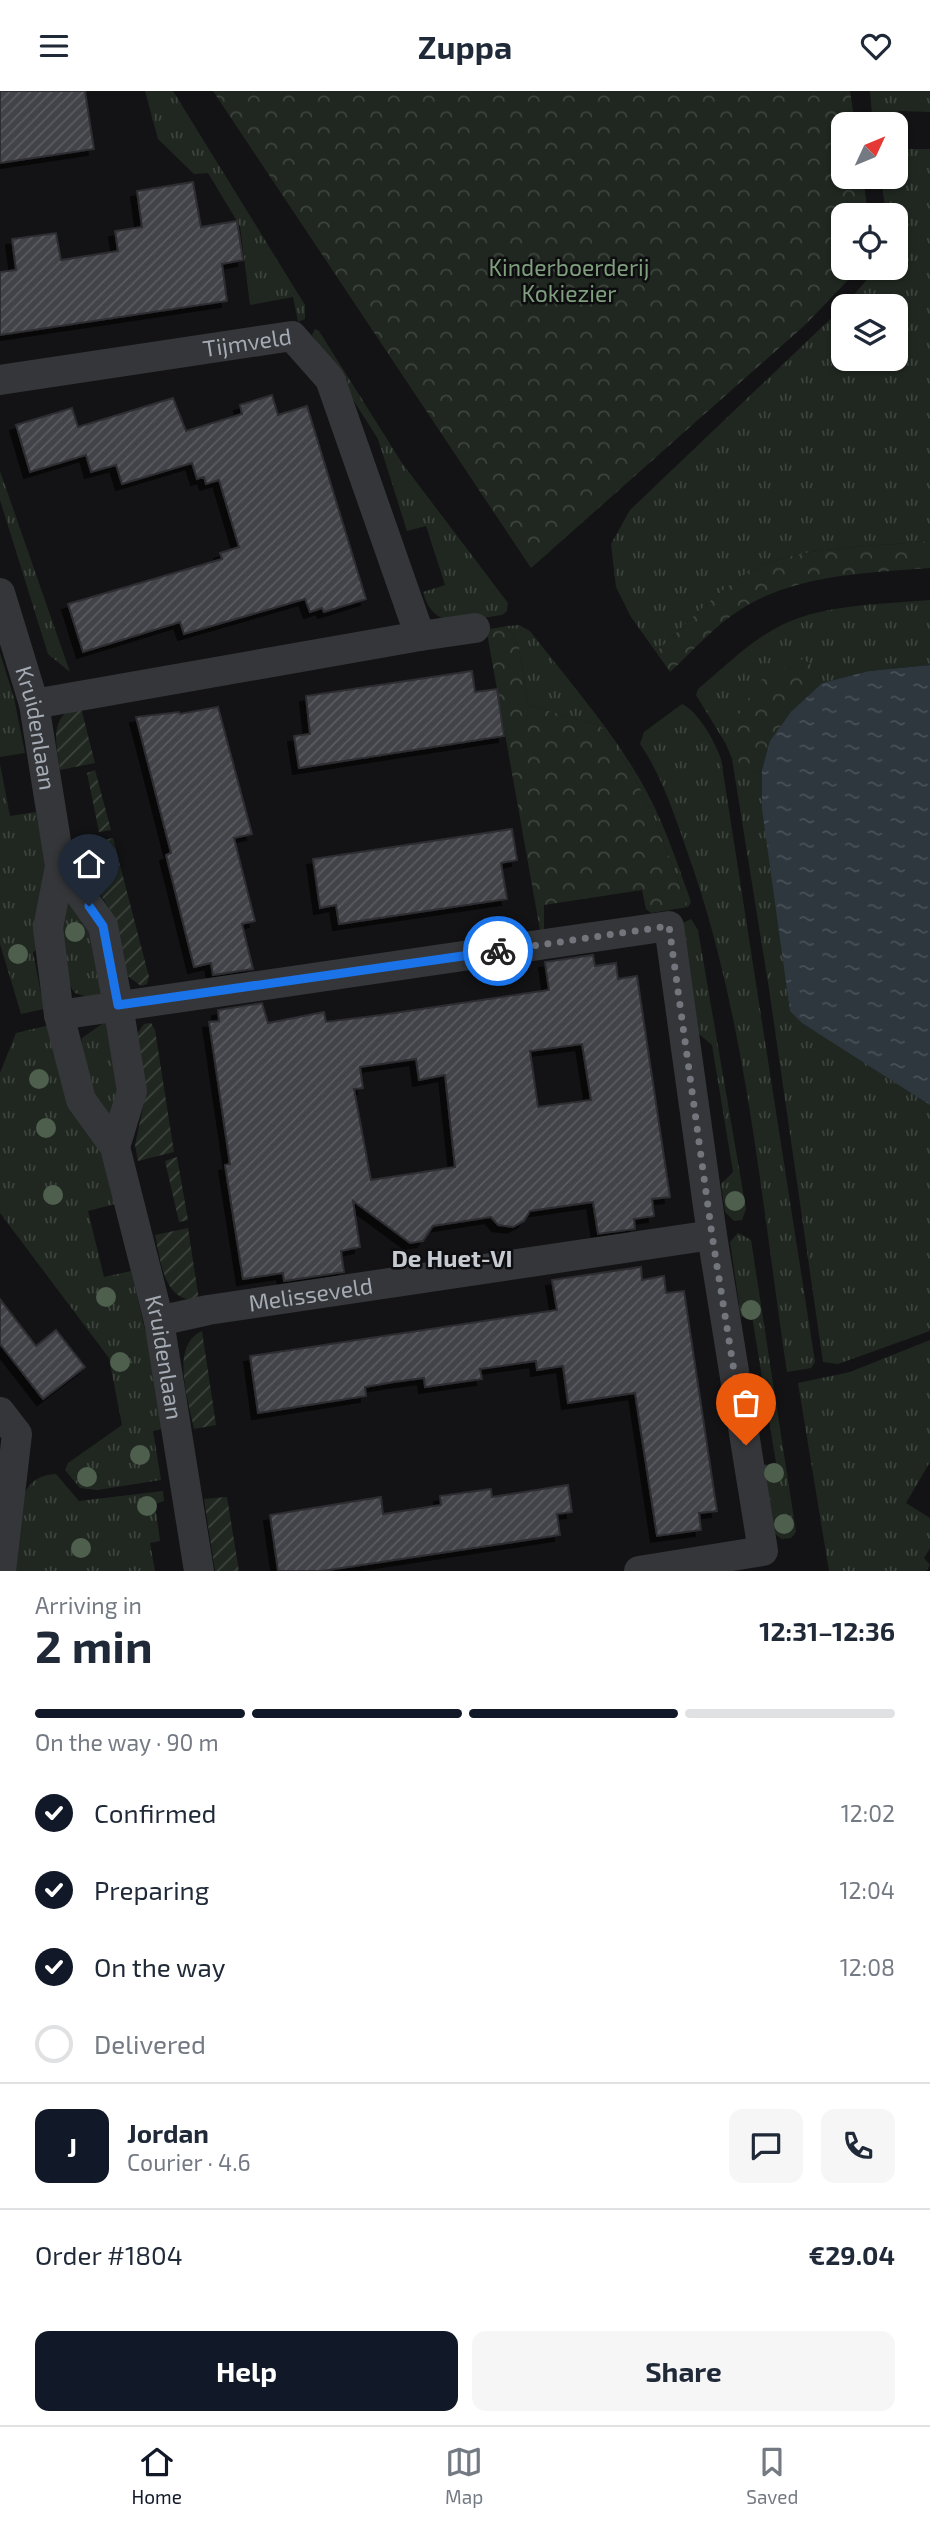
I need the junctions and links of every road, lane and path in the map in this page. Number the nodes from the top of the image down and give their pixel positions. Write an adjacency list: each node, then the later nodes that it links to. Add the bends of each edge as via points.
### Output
1 (0, 380): 4 (street, Tijmveld, via 292,336 330,379)
2 (0, 593): 5 (street, Kruidenlaan)
3 (475, 628): 4 (street)
4 (420, 636): 5 (street)
5 (34, 704): 6 (street, Kruidenlaan)
6 (60, 866): 7 (street, Kruidenlaan, via 103,926); 8 (street, Kruidenlaan, via 48,928)
7 (118, 1005): 8 (street); 9 (street, Kruidenlaan, via 132,1091); 10 (street, via 669,926)
8 (59, 1015): 9 (street, Kruidenlaan, via 81,1100)
9 (115, 1147): 11 (street, Kruidenlaan)
10 (712, 1235): 11 (street, Melisseveld); 15 (street, via 763,1551)
11 (159, 1321): 14 (street, Kruidenlaan)
12 (0, 1412): 13 (street, via 17,1434)
13 (1, 1571)
14 (199, 1571)
15 (639, 1571)

